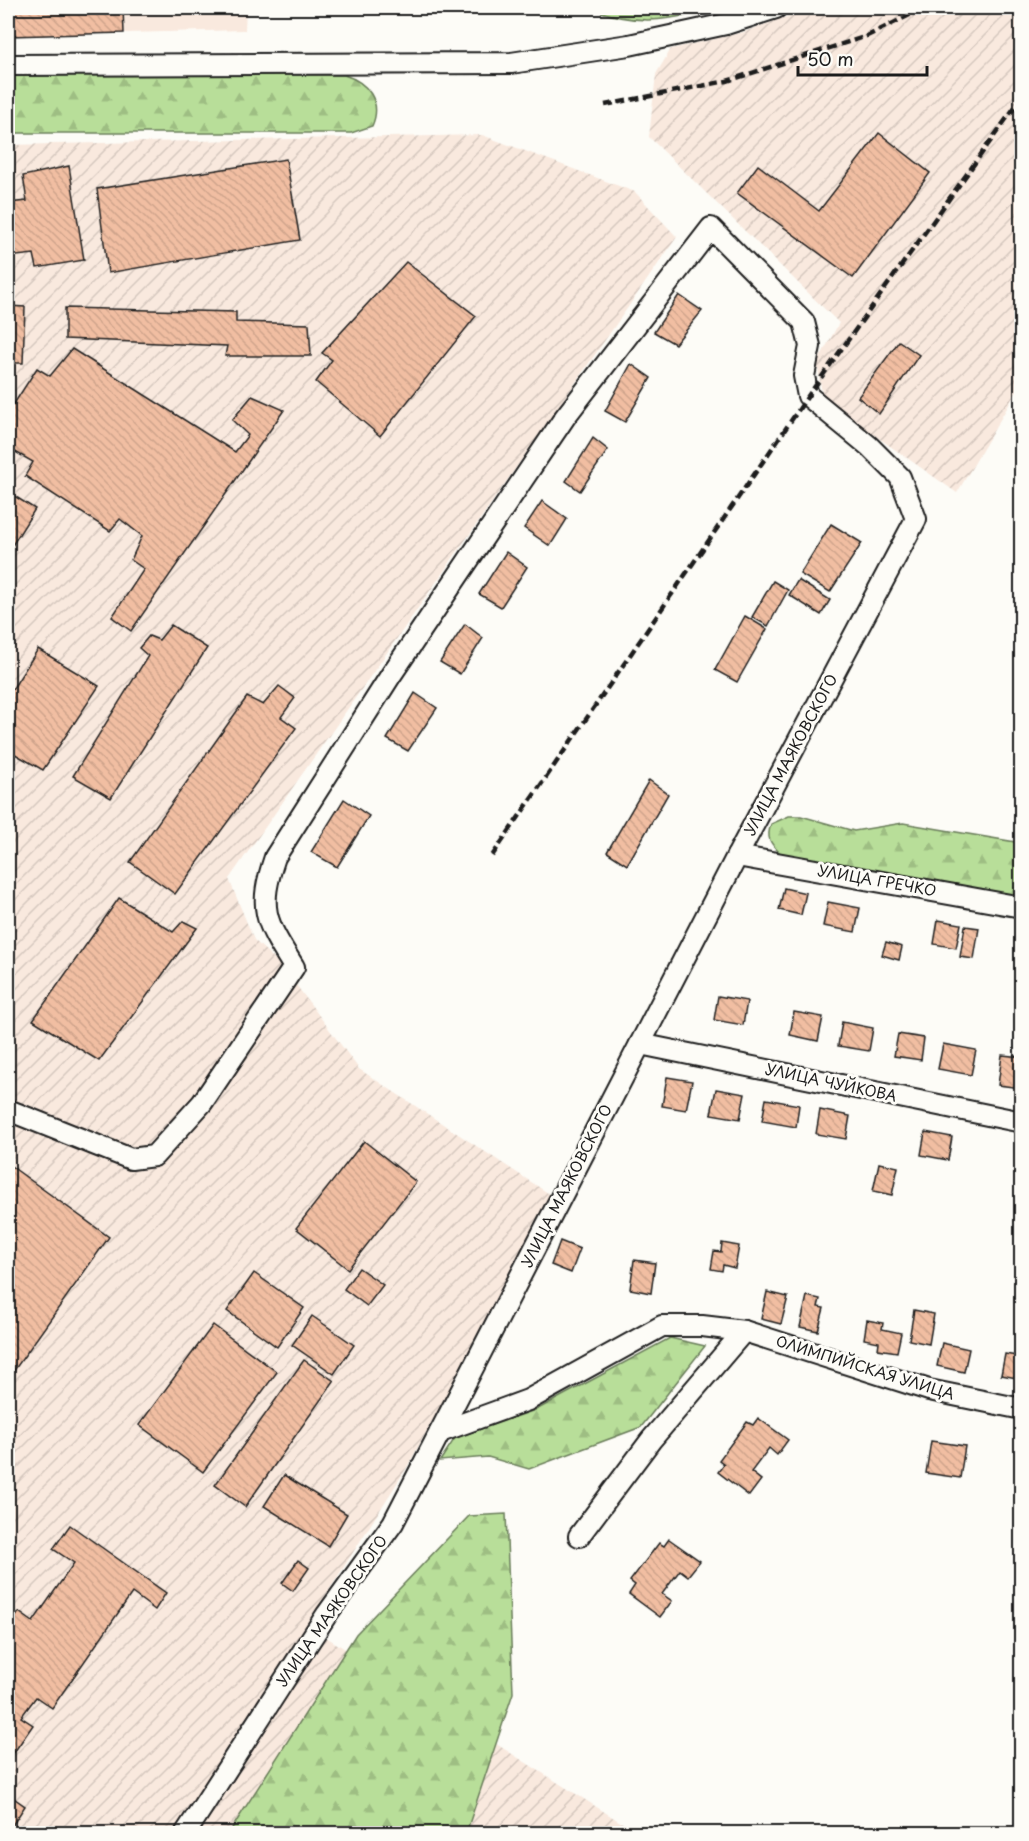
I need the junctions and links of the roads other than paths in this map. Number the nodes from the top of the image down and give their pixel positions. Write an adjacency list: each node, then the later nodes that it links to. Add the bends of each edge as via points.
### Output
1 (776, 8): 2 (street, via 726,24 629,45 511,63)
2 (8, 65)
3 (737, 856): 4 (street, УЛИЦА ГРЕЧКО); 5 (street, УЛИЦА МАЯКОВСКОГО); 6 (street, УЛИЦА МАЯКОВСКОГО, via 916,519 900,477 808,396 804,376 810,346 804,322 711,228 565,417 391,675 275,857 265,887 269,927 294,967 202,1103 154,1156 131,1159)
4 (1016, 906)
5 (640, 1044): 7 (street, УЛИЦА ЧУЙКОВА); 10 (street, УЛИЦА МАЯКОВСКОГО)
6 (8, 1110)
7 (1022, 1122)
8 (744, 1331): 9 (street, ОЛИМПИЙСКАЯ УЛИЦА, via 930,1390); 10 (street, ОЛИМПИЙСКАЯ УЛИЦА, via 662,1326 528,1400); 11 (street, via 651,1440)
9 (1022, 1409)
10 (440, 1432): 12 (street, УЛИЦА МАЯКОВСКОГО, via 393,1523 327,1614)
11 (579, 1536)
12 (185, 1833)

